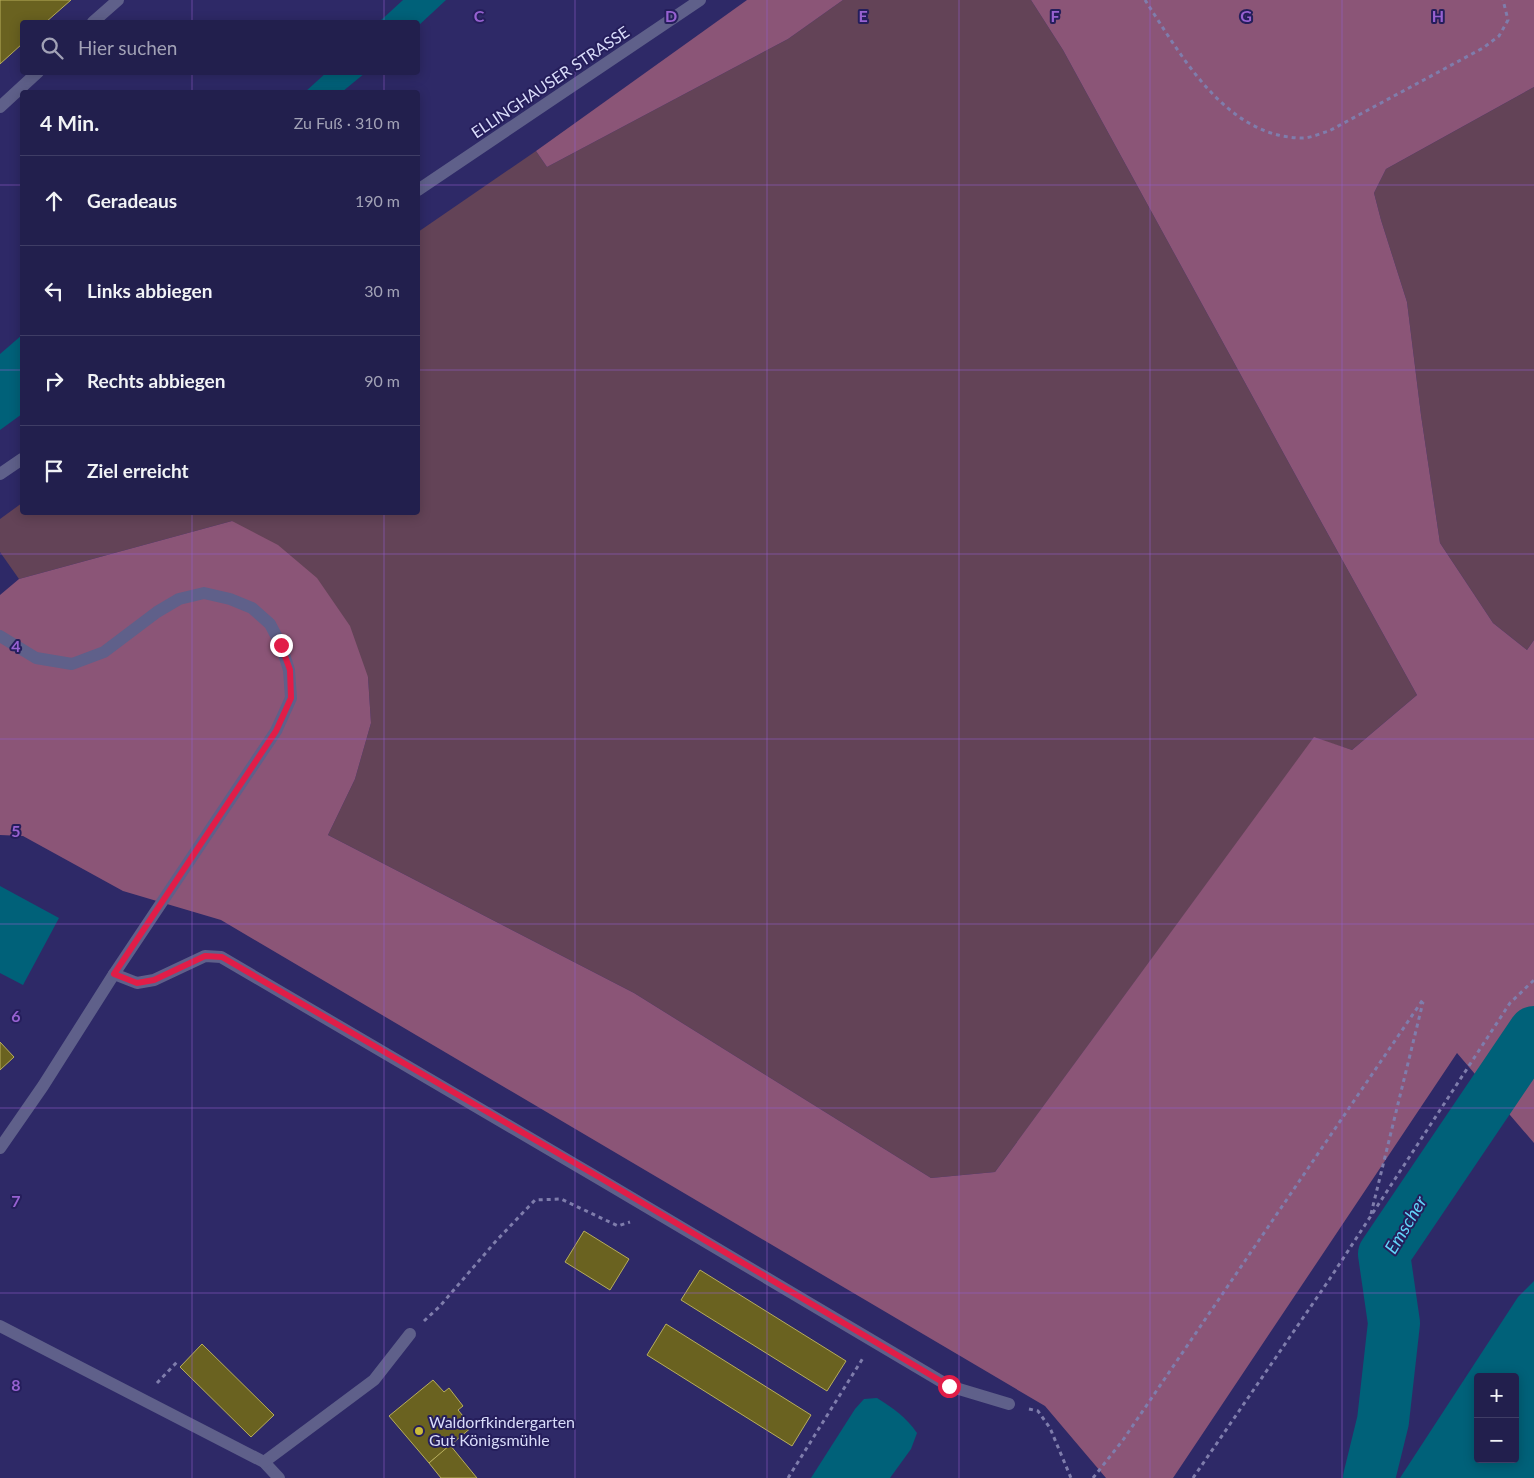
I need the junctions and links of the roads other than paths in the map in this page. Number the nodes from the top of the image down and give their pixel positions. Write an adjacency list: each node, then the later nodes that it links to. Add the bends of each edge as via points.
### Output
1 (118, 0): 3 (street)
2 (700, 0): 6 (street, ELLINGHAUSER STRASSE)
3 (95, 20)
4 (35, 75): 5 (street)
5 (0, 107)
6 (420, 189)
7 (20, 459): 8 (street)
8 (0, 474)
9 (0, 636): 10 (street, via 36,658 72,664 104,652 178,599 204,593 252,608 270,624 290,670 291,698 276,731)
10 (114, 974): 11 (street); 14 (street, via 137,983 154,980 205,956 222,957 949,1386)
11 (0, 1148)
12 (0, 1326): 15 (street)
13 (410, 1334): 15 (street, via 374,1380)
14 (1009, 1404)
15 (264, 1462): 16 (street)
16 (279, 1478)

